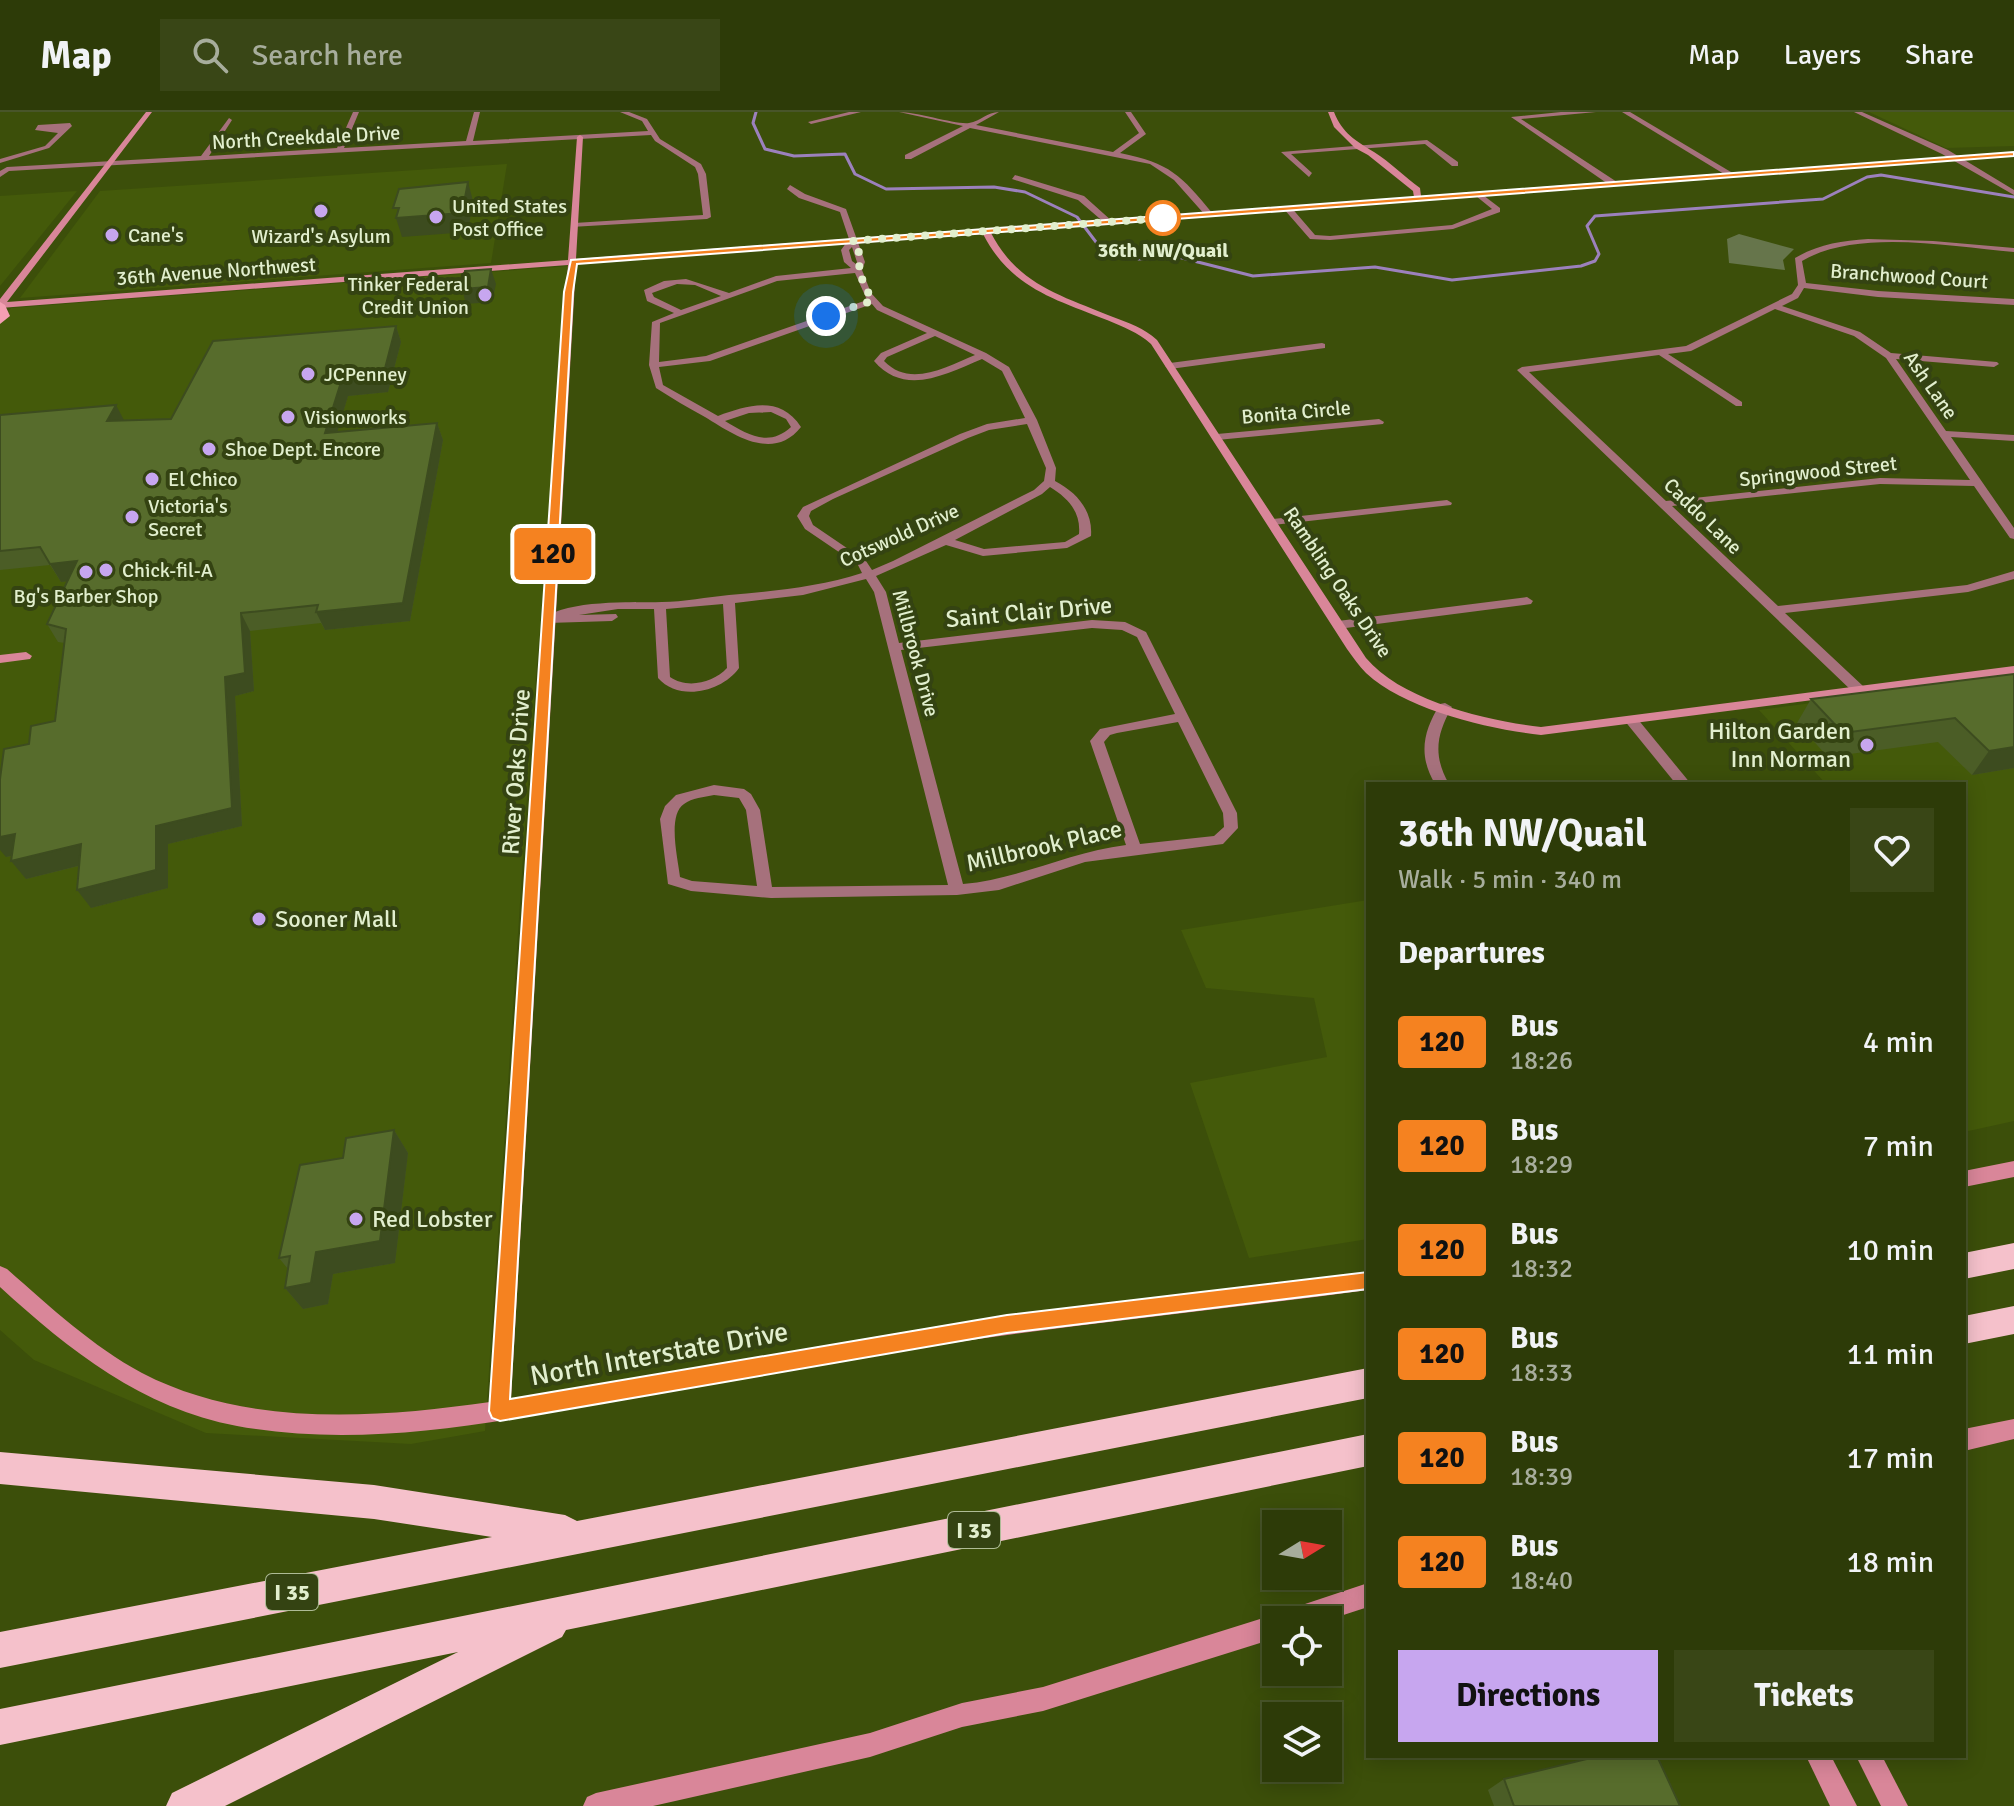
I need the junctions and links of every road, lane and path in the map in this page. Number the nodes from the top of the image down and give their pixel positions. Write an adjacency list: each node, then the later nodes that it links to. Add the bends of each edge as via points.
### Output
1 (149, 112): 31 (main road)
2 (356, 112): 23 (street)
3 (477, 112): 21 (street)
4 (623, 112): 19 (street, via 645,120)
5 (858, 112): 16 (street)
6 (902, 112): 17 (street)
7 (996, 112): 17 (street)
8 (1128, 112): 24 (street, via 1143,134)
9 (1244, 112): 10 (street)
10 (1255, 112)
11 (1331, 112): 22 (main road, via 1336,126)
12 (1593, 112): 37 (street, via 1514,117)
13 (1625, 112): 34 (street)
14 (1857, 112): 28 (street)
15 (229, 120): 27 (street)
16 (811, 122)
17 (970, 125): 24 (street); 26 (street)
18 (63, 131): 29 (street, via 47,147)
19 (652, 133): 20 (street, North Creekdale Drive); 46 (street, via 700,169 707,217)
20 (580, 137): 21 (street, North Creekdale Drive); 46 (main road, River Oaks Drive)
21 (469, 143): 23 (street, North Creekdale Drive)
22 (1357, 147): 30 (street, via 1427,142); 33 (street, via 1285,152); 36 (main road); 42 (main road, via 1417,190)
23 (339, 151): 27 (street, North Creekdale Drive)
24 (1116, 153): 44 (street, via 1165,168)
25 (2014, 154): 28 (main road, 36th Avenue Northwest)
26 (908, 157)
27 (203, 159): 31 (street, North Creekdale Drive)
28 (1955, 159): 34 (main road, 36th Avenue Northwest); 40 (street)
29 (0, 161)
30 (1455, 164)
31 (107, 165): 32 (street); 32 (street, via 33,171 18,178); 56 (main road)
32 (2, 173)
33 (1309, 175)
34 (1732, 175): 37 (main road, 36th Avenue Northwest)
35 (1015, 177): 45 (street, via 1081,198)
36 (1388, 181)
37 (1614, 184): 41 (main road, 36th Avenue Northwest)
38 (790, 187): 48 (street, via 843,211)
39 (1398, 191): 42 (main road)
40 (2014, 193)
41 (1479, 194): 42 (main road, 36th Avenue Northwest); 43 (street, via 1497,210 1468,223 1330,238 1313,237)
42 (1418, 199): 43 (main road, 36th Avenue Northwest)
43 (1287, 208): 44 (main road, 36th Avenue Northwest)
44 (1209, 214): 45 (main road, 36th Avenue Northwest)
45 (1109, 222): 47 (main road, 36th Avenue Northwest)
46 (574, 225): 50 (main road, River Oaks Drive)
47 (986, 231): 48 (main road, 36th Avenue Northwest); 67 (main road, Rambling Oaks Drive, via 993,249 1021,280 1144,333)
48 (852, 241): 50 (main road, 36th Avenue Northwest); 51 (street, via 845,250 848,262)
49 (2014, 250): 52 (street, via 1834,244 1798,260)
50 (574, 262): 56 (main road, 36th Avenue Northwest); 89 (main road, River Oaks Drive)
51 (858, 270): 53 (street, via 786,276); 54 (street)
52 (1802, 285): 55 (street, Branchwood Court); 57 (street)
53 (726, 295): 58 (street); 58 (street, via 688,280 646,294)
54 (872, 301): 60 (street); 66 (street, via 707,359)
55 (2014, 302)
56 (0, 305): 59 (main road)
57 (1778, 307): 63 (street, via 1697,346); 64 (street, Ash Lane, via 1857,334)
58 (677, 311): 66 (street, via 654,325)
59 (0, 321)
60 (935, 333): 62 (street); 62 (street, via 879,361 906,377 920,378)
61 (1322, 346): 67 (street)
62 (983, 355): 70 (street, via 1012,376)
63 (1663, 355): 68 (street); 78 (street, Caddo Lane, via 1522,370)
64 (1889, 356): 65 (street); 72 (street, Ash Lane)
65 (1994, 364)
66 (654, 365): 69 (street, via 659,386)
67 (1170, 366): 73 (main road, Rambling Oaks Drive)
68 (1739, 404)
69 (717, 420): 69 (street, via 755,441 778,439 796,427 769,408)
70 (1032, 420): 75 (street, via 1051,468); 83 (street, Millbrook Drive, via 977,431 807,509 805,523)
71 (1379, 422): 73 (street, Bonita Circle)
72 (1943, 434): 74 (street); 76 (street, Ash Lane)
73 (1217, 437): 79 (main road, Rambling Oaks Drive)
74 (2014, 438)
75 (1049, 482): 82 (street, Cotswold Drive); 82 (street, via 1075,501 1086,527 1079,540 983,553)
76 (1975, 483): 78 (street, Springwood Street, via 1880,481); 80 (street, Ash Lane)
77 (1447, 503): 79 (street)
78 (1664, 504): 88 (street, Caddo Lane)
79 (1273, 522): 90 (main road, Rambling Oaks Drive)
80 (2010, 525): 81 (street, Ash Lane)
81 (2014, 536)
82 (942, 540): 83 (street, Cotswold Drive)
83 (870, 573): 85 (street, Cotswold Drive, via 829,585); 91 (street, Millbrook Drive)
84 (2014, 575): 88 (street, via 1968,588)
85 (729, 599): 87 (street, Cotswold Drive); 87 (street, via 733,668 724,679 692,686 674,686 664,678)
86 (1527, 601): 90 (street)
87 (660, 606): 89 (street, Cotswold Drive, via 642,614 582,621)
88 (1775, 610): 95 (street, Caddo Lane)
89 (548, 619): 114 (main road, River Oaks Drive)
90 (1338, 625): 96 (main road, Rambling Oaks Drive, via 1381,678)
91 (896, 647): 97 (street, Saint Clair Drive, via 1092,624 1125,626 1147,643); 103 (street, Millbrook Drive)
92 (26, 656): 93 (main road)
93 (0, 659)
94 (2014, 670): 95 (main road, Rambling Oaks Drive)
95 (1858, 689): 98 (main road, Rambling Oaks Drive)
96 (1445, 707): 98 (main road, Rambling Oaks Drive, via 1530,730); 99 (street, via 1428,744 1430,764)
97 (1182, 717): 101 (street, Saint Clair Drive, via 1230,813); 102 (street, via 1105,732 1097,741)
98 (1631, 720): 100 (street)
99 (1441, 782)
100 (1682, 782)
101 (1231, 828): 102 (street, Millbrook Place, via 1218,840)
102 (1135, 850): 103 (street, Millbrook Place)
103 (957, 890): 104 (street, Millbrook Place)
104 (765, 891): 104 (street, via 753,810 744,794 694,793 672,806 667,819 670,870 677,884)
105 (2014, 1169): 106 (main road)
106 (1966, 1179)
107 (2014, 1256): 108 (highway)
108 (1966, 1266)
109 (0, 1275): 114 (main road, North Interstate Drive, via 92,1356 175,1398 233,1415 332,1425)
110 (1366, 1281): 114 (main road, North Interstate Drive, via 1007,1324)
111 (2014, 1320): 112 (highway)
112 (1966, 1330)
113 (1366, 1383): 119 (highway, I 35)
114 (500, 1411)
115 (2014, 1429): 116 (main road)
116 (1966, 1440)
117 (1366, 1450): 122 (highway, I 35)
118 (0, 1468): 119 (highway, via 374,1502)
119 (583, 1535): 124 (highway, I 35)
120 (1366, 1596): 121 (main road)
121 (1335, 1606)
122 (581, 1609): 125 (highway, I 35); 128 (highway)
123 (1262, 1630): 129 (main road, via 1043,1699 962,1715 870,1745)
124 (0, 1650)
125 (0, 1727)
126 (1819, 1758): 130 (main road)
127 (1869, 1758): 131 (main road)
128 (185, 1806)
129 (596, 1806)
130 (1844, 1806)
131 (1895, 1806)

